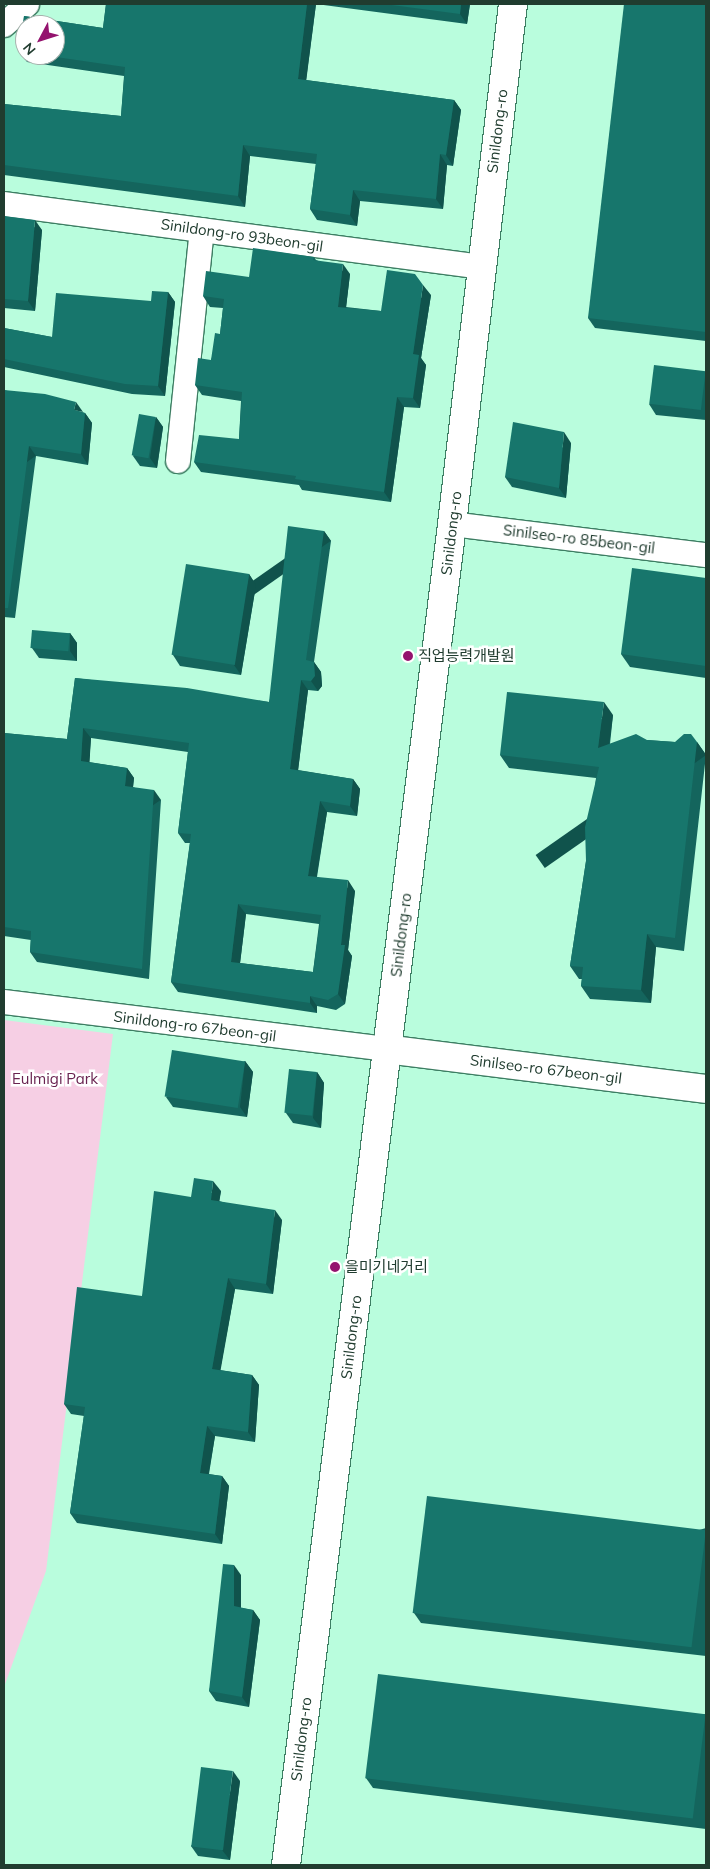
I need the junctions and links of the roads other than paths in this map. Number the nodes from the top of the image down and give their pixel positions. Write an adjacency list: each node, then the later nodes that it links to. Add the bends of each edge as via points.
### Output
1 (27, 4): 3 (street)
2 (513, 4): 6 (main road, Sinildong-ro)
3 (4, 25)
4 (4, 204): 5 (street, Sinildong-ro 93beon-gil)
5 (202, 230): 6 (street, Sinildong-ro 93beon-gil); 7 (street)
6 (481, 267): 8 (main road, Sinildong-ro)
7 (178, 460)
8 (452, 524): 9 (street, Sinilseo-ro 85beon-gil); 11 (main road, Sinildong-ro)
9 (706, 555)
10 (4, 1002): 11 (street, Sinildong-ro 67beon-gil)
11 (386, 1049): 12 (main road, Sinilseo-ro 67beon-gil); 13 (main road, Sinildong-ro)
12 (706, 1089)
13 (286, 1865)

